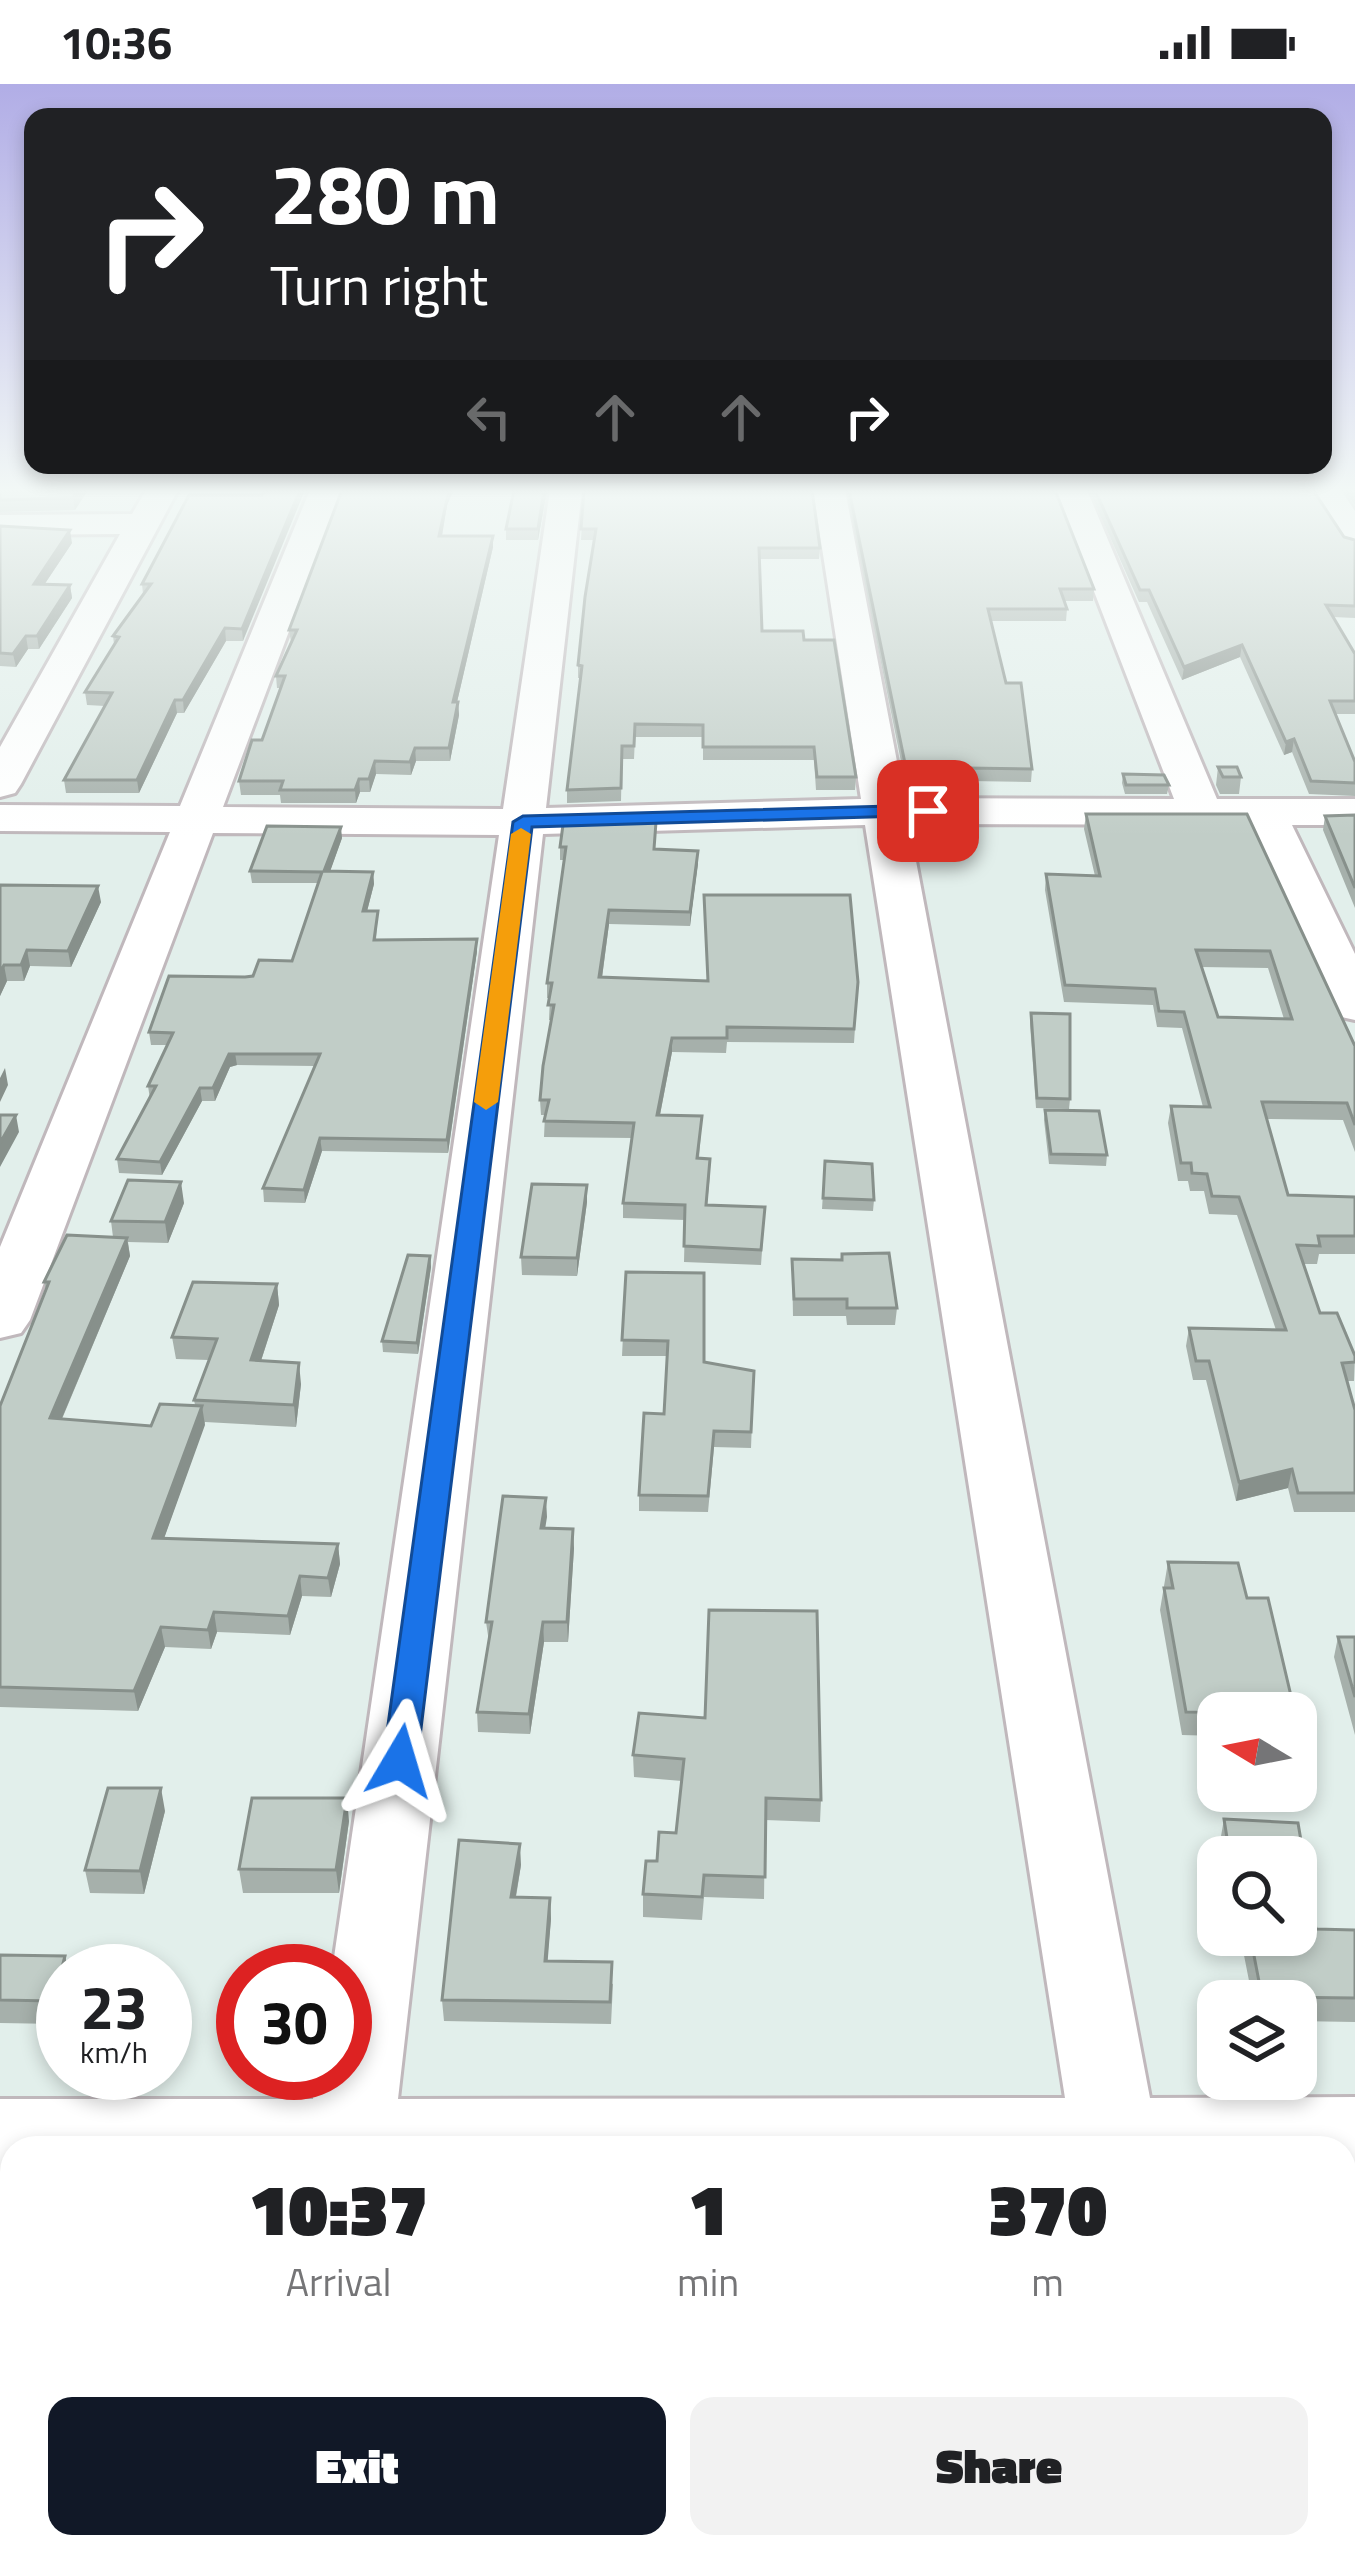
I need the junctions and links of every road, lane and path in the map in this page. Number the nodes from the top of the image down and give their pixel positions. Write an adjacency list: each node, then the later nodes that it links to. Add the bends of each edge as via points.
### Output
1 (95, 605): 6 (street)
2 (281, 605): 12 (street)
3 (551, 605): 13 (street)
4 (848, 605): 7 (street)
5 (1118, 605): 8 (street)
6 (0, 784)
7 (882, 811): 8 (street); 13 (street); 16 (street)
8 (1201, 812): 9 (street)
9 (1264, 812): 10 (street); 14 (street)
10 (1355, 812)
11 (0, 818): 12 (street)
12 (196, 820): 13 (street); 15 (street)
13 (523, 822): 17 (street)
14 (1355, 1006)
15 (0, 1320)
16 (1114, 2135): 18 (street); 19 (street)
17 (351, 2136)
18 (1091, 2136)
19 (1131, 2136)

